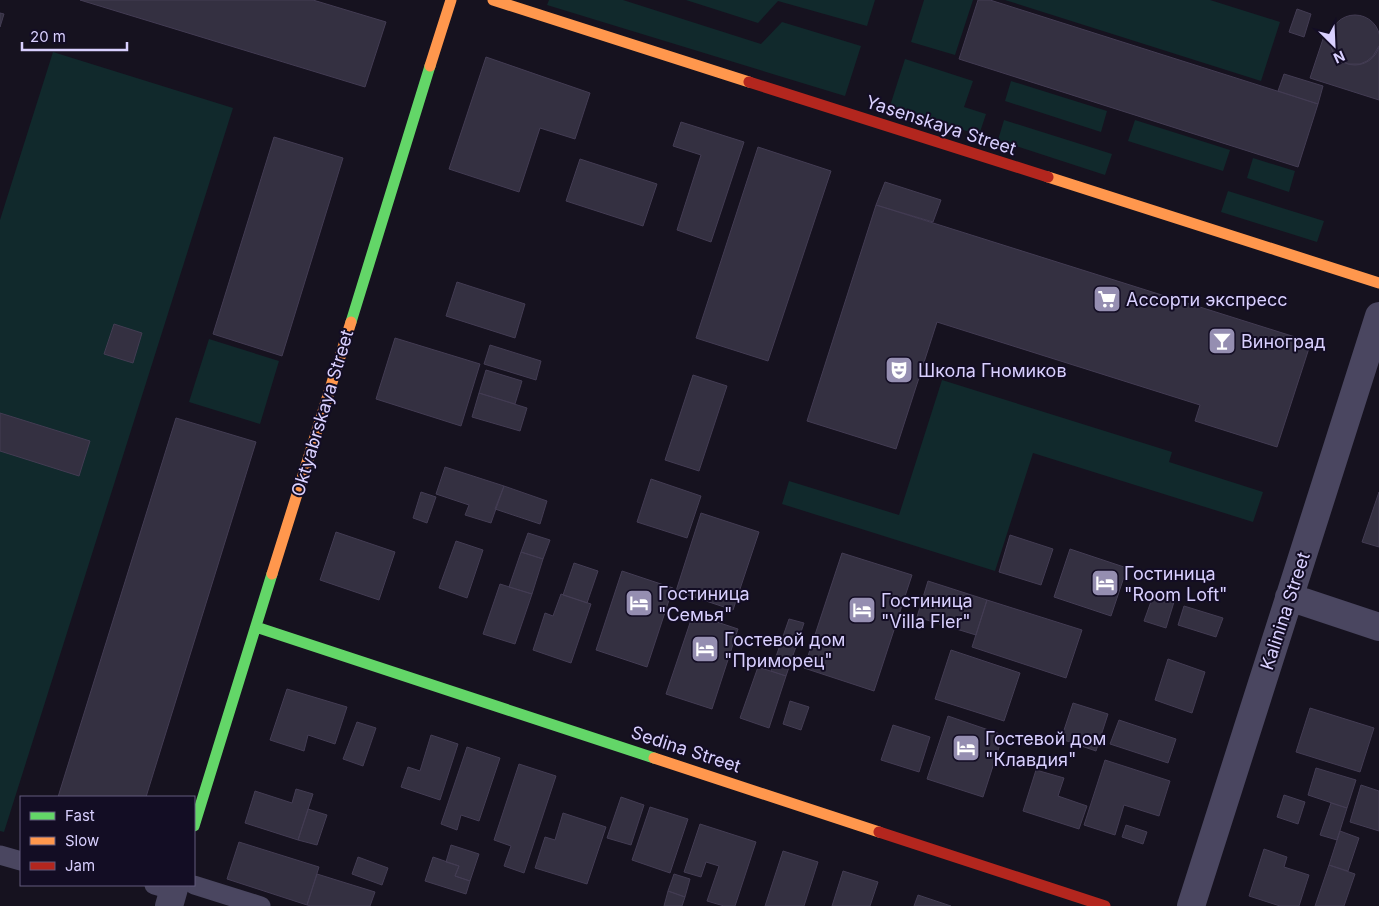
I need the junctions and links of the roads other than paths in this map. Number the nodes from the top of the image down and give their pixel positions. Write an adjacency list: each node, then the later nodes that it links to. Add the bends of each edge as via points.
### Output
1 (451, 0): 6 (street, Oktyabrskaya Street)
2 (493, 0): 3 (street, Yasenskaya Street)
3 (1379, 283)
4 (1379, 316): 5 (street, Kalinina Street)
5 (1290, 597): 7 (street); 14 (street, Kalinina Street)
6 (256, 627): 8 (street, Oktyabrskaya Street); 13 (street, Sedina Street)
7 (1379, 628)
8 (195, 823)
9 (0, 855): 10 (lane)
10 (20, 861)
11 (173, 890): 12 (lane)
12 (260, 906)
13 (1104, 906)
14 (1191, 906)

